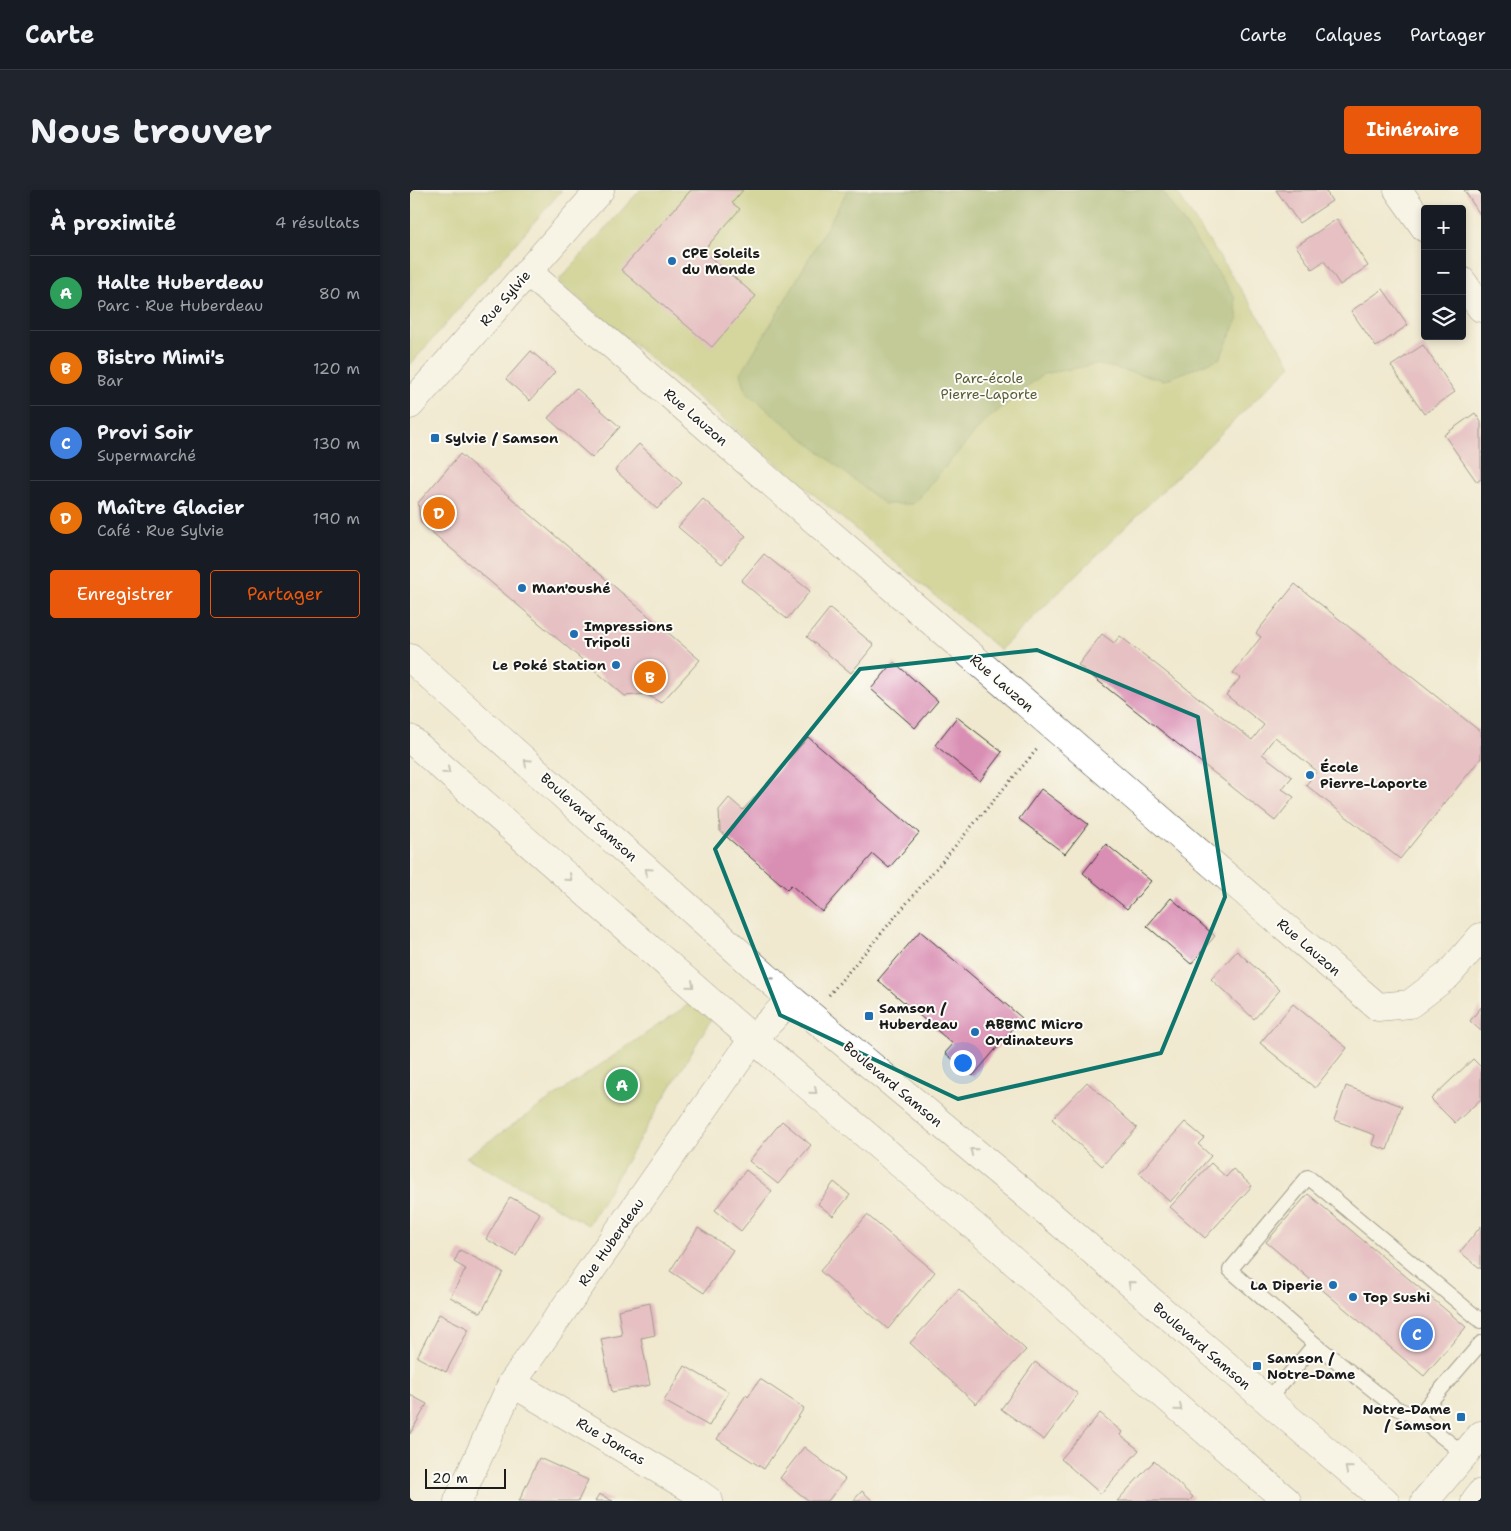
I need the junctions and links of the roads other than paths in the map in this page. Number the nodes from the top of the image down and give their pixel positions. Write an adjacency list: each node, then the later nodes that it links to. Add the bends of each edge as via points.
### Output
1 (600, 190): 4 (street, Rue Sylvie)
2 (1398, 190): 3 (street)
3 (1421, 222)
4 (528, 272): 7 (street, Rue Sylvie); 10 (street, Rue Lauzon, via 1378,1007 1410,1004 1448,975)
5 (1466, 287): 6 (street)
6 (1481, 308)
7 (410, 406)
8 (410, 658): 11 (street, Boulevard Samson, one-way to 8)
9 (410, 738): 12 (street, one-way to 12)
10 (1481, 937)
11 (791, 999): 12 (street, Rue Huberdeau); 17 (street, Boulevard Samson, one-way to 11)
12 (753, 1038): 16 (street, Rue Huberdeau); 23 (street, one-way to 23)
13 (1481, 1321): 15 (lane, via 1308,1177 1230,1270)
14 (1481, 1343): 18 (lane)
15 (1316, 1344): 17 (lane); 18 (lane, via 1396,1408)
16 (512, 1383): 21 (street, Rue Huberdeau); 22 (street, Rue Joncas)
17 (1267, 1401): 24 (street, Boulevard Samson, one-way to 17)
18 (1417, 1417): 19 (lane)
19 (1473, 1444): 25 (street)
20 (1481, 1493): 26 (street)
21 (458, 1501)
22 (709, 1501)
23 (1288, 1501)
24 (1385, 1501)
25 (1424, 1501)
26 (1474, 1501)

